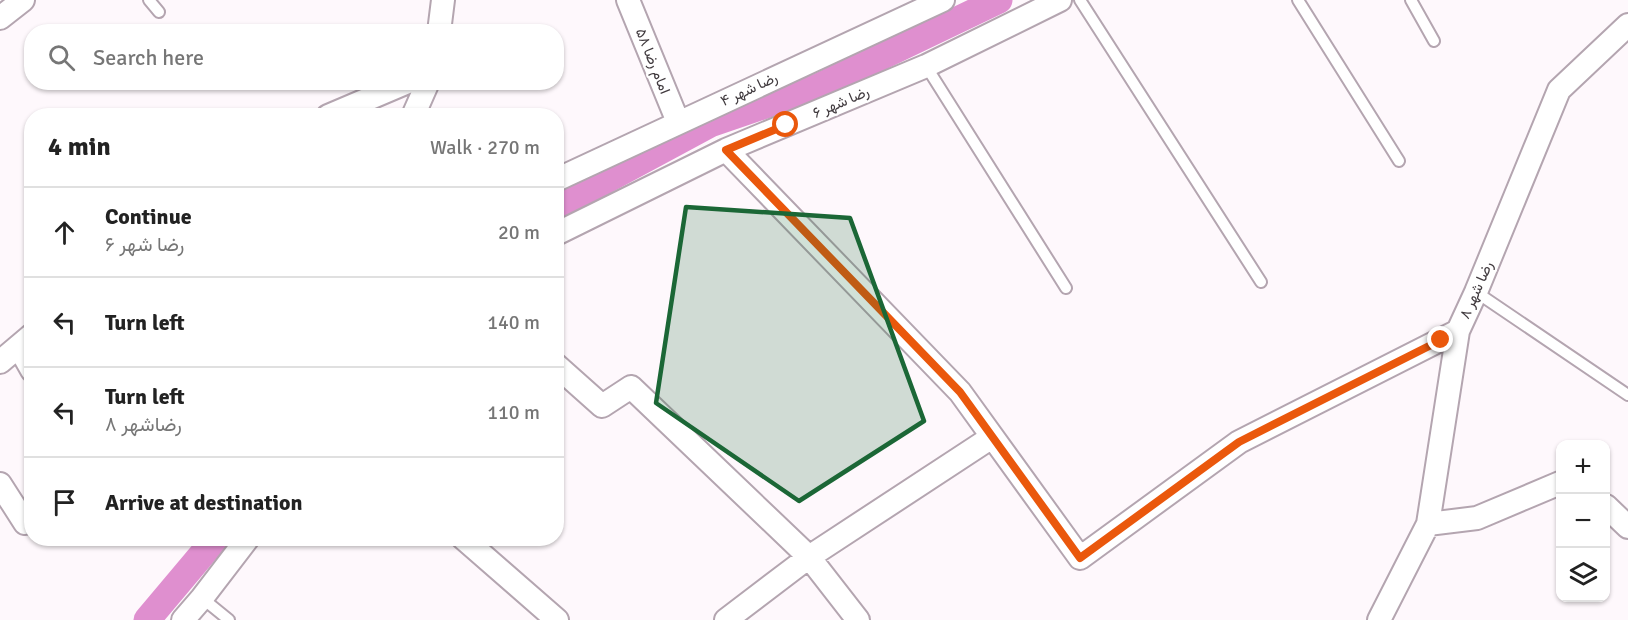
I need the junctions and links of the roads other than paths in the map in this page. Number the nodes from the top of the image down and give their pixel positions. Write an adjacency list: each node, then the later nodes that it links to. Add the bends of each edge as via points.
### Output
1 (23, 0): 11 (street)
2 (149, 0): 10 (lane)
3 (443, 0): 12 (street)
4 (628, 0): 20 (street, امام رضا ۵۸)
5 (1060, 0): 15 (street, رضا شهر ۶)
6 (1080, 0): 25 (lane)
7 (1298, 0): 22 (lane)
8 (1411, 0): 14 (lane)
9 (934, 2): 20 (street, رضا شهر ۴)
10 (159, 12)
11 (0, 18)
12 (440, 24)
13 (1628, 25): 27 (street, رضا شهر ۸, via 1559,90)
14 (1434, 41)
15 (926, 66): 21 (street, رضا شهر ۶); 26 (lane)
16 (389, 90): 18 (street)
17 (424, 90): 19 (street)
18 (347, 108)
19 (417, 108)
20 (678, 122): 23 (street, رضا شهر ۴)
21 (726, 150): 24 (street, رضا شهر ۶); 33 (street, via 960,392)
22 (1400, 161)
23 (564, 176)
24 (564, 230)
25 (1261, 282)
26 (1066, 288)
27 (1476, 292): 28 (street, رضا شهر ۸); 32 (lane)
28 (1458, 332): 33 (street, via 1239,442 1080,558); 38 (street, رضا شهر ۸)
29 (24, 342): 30 (street)
30 (0, 362)
31 (564, 372): 42 (street, via 602,406 631,387)
32 (1628, 395)
33 (992, 437): 42 (street)
34 (0, 484): 37 (street)
35 (1556, 485): 38 (street, via 1476,518)
36 (1610, 510): 39 (street)
37 (24, 521)
38 (1428, 524): 49 (street, رضا شهر ۸)
39 (1628, 526)
40 (242, 546): 43 (street)
41 (472, 546): 46 (street)
42 (809, 557): 47 (street); 48 (street)
43 (202, 598): 44 (street); 45 (lane)
44 (183, 620)
45 (228, 620)
46 (557, 620)
47 (726, 620)
48 (858, 620)
49 (1379, 620)

